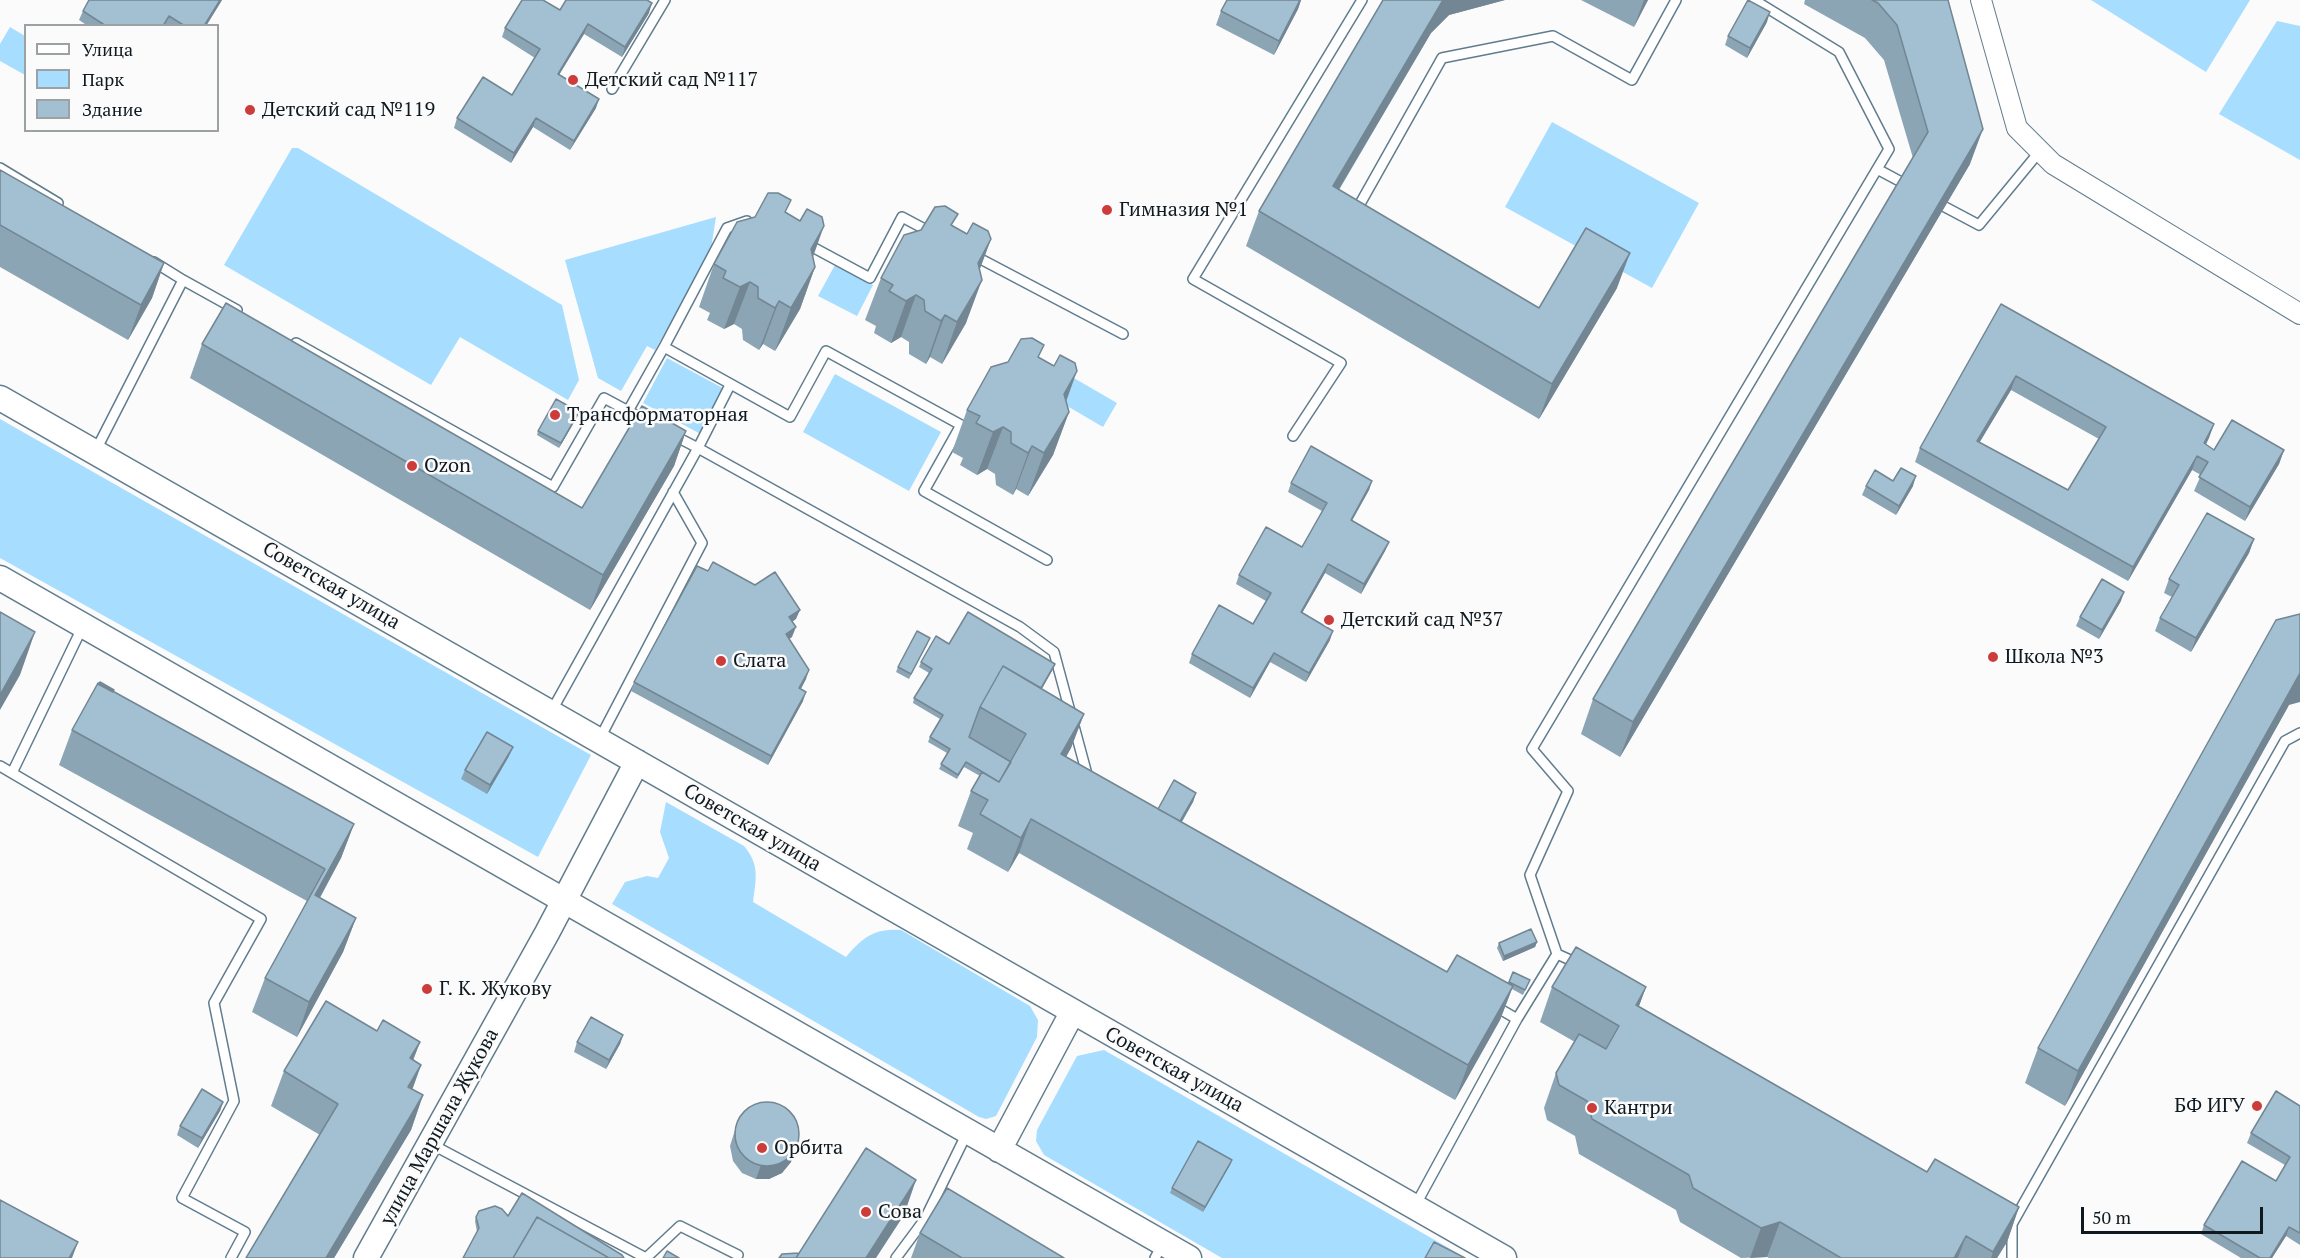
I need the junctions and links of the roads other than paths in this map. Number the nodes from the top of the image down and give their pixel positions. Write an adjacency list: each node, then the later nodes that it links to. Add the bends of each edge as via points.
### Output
1 (665, 0): 6 (lane)
2 (1362, 0): 30 (lane, via 1193,279 1341,363)
3 (1676, 0): 13 (lane, via 1632,80 1553,36 1442,58 1354,210)
4 (1754, 0): 9 (lane, via 1839,51 1889,149)
5 (1981, 0): 7 (street, via 2017,128)
6 (612, 89)
7 (2040, 151): 12 (lane, via 1979,225); 21 (street, via 2053,164)
8 (0, 168): 11 (lane)
9 (1877, 169): 10 (lane); 46 (lane, via 1532,749 1568,791 1530,875)
10 (1905, 184)
11 (62, 206)
12 (1945, 207)
13 (1365, 216)
14 (758, 218): 24 (lane, via 727,228)
15 (945, 239): 16 (lane, via 903,217 870,278)
16 (799, 240)
17 (966, 250): 22 (lane)
18 (142, 255): 19 (lane)
19 (183, 280): 20 (lane); 32 (lane)
20 (245, 314)
21 (2300, 314)
22 (1123, 334)
23 (286, 338): 27 (lane, via 554,488 604,398)
24 (664, 348): 25 (lane); 27 (lane)
25 (730, 385): 31 (lane); 34 (lane, via 790,417 826,351 961,425 924,491)
26 (0, 398): 32 (street, Советская улица)
27 (628, 411): 28 (lane)
28 (658, 427)
29 (668, 432): 31 (lane)
30 (1293, 436)
31 (698, 448): 33 (lane); 44 (lane, via 1020,627 1054,652)
32 (95, 452): 37 (street, Советская улица)
33 (673, 492): 37 (lane); 39 (lane, via 702,543)
34 (1047, 560)
35 (0, 578): 36 (street)
36 (83, 626): 42 (lane); 45 (street)
37 (551, 712): 39 (street, Советская улица)
38 (2300, 733): 56 (lane, via 2285,741)
39 (599, 740): 40 (street, Советская улица)
40 (637, 762): 45 (street, улица Маршала Жукова); 49 (street, Советская улица)
41 (0, 766): 42 (lane)
42 (12, 773): 43 (lane); 59 (lane, via 261,919 214,1003 234,1101 182,1198 245,1232)
43 (0, 774)
44 (1091, 786)
45 (565, 901): 51 (street); 52 (street, улица Маршала Жукова)
46 (1557, 954): 47 (lane); 50 (lane)
47 (1587, 968)
48 (1481, 998): 50 (lane)
49 (1072, 1013): 53 (street); 54 (street, Советская улица)
50 (1517, 1019): 54 (lane)
51 (968, 1131): 53 (street); 62 (lane, via 925,1219)
52 (431, 1144): 60 (street, улица Маршала Жукова); 61 (lane)
53 (999, 1150): 57 (street)
54 (1415, 1207): 64 (street, Советская улица)
55 (2002, 1219): 56 (lane)
56 (2012, 1224): 65 (lane)
57 (1159, 1251): 63 (street)
58 (738, 1255): 61 (lane, via 680,1226)
59 (231, 1258)
60 (366, 1258)
61 (646, 1258)
62 (896, 1258)
63 (1189, 1258)
64 (1504, 1258)
65 (2012, 1258)

